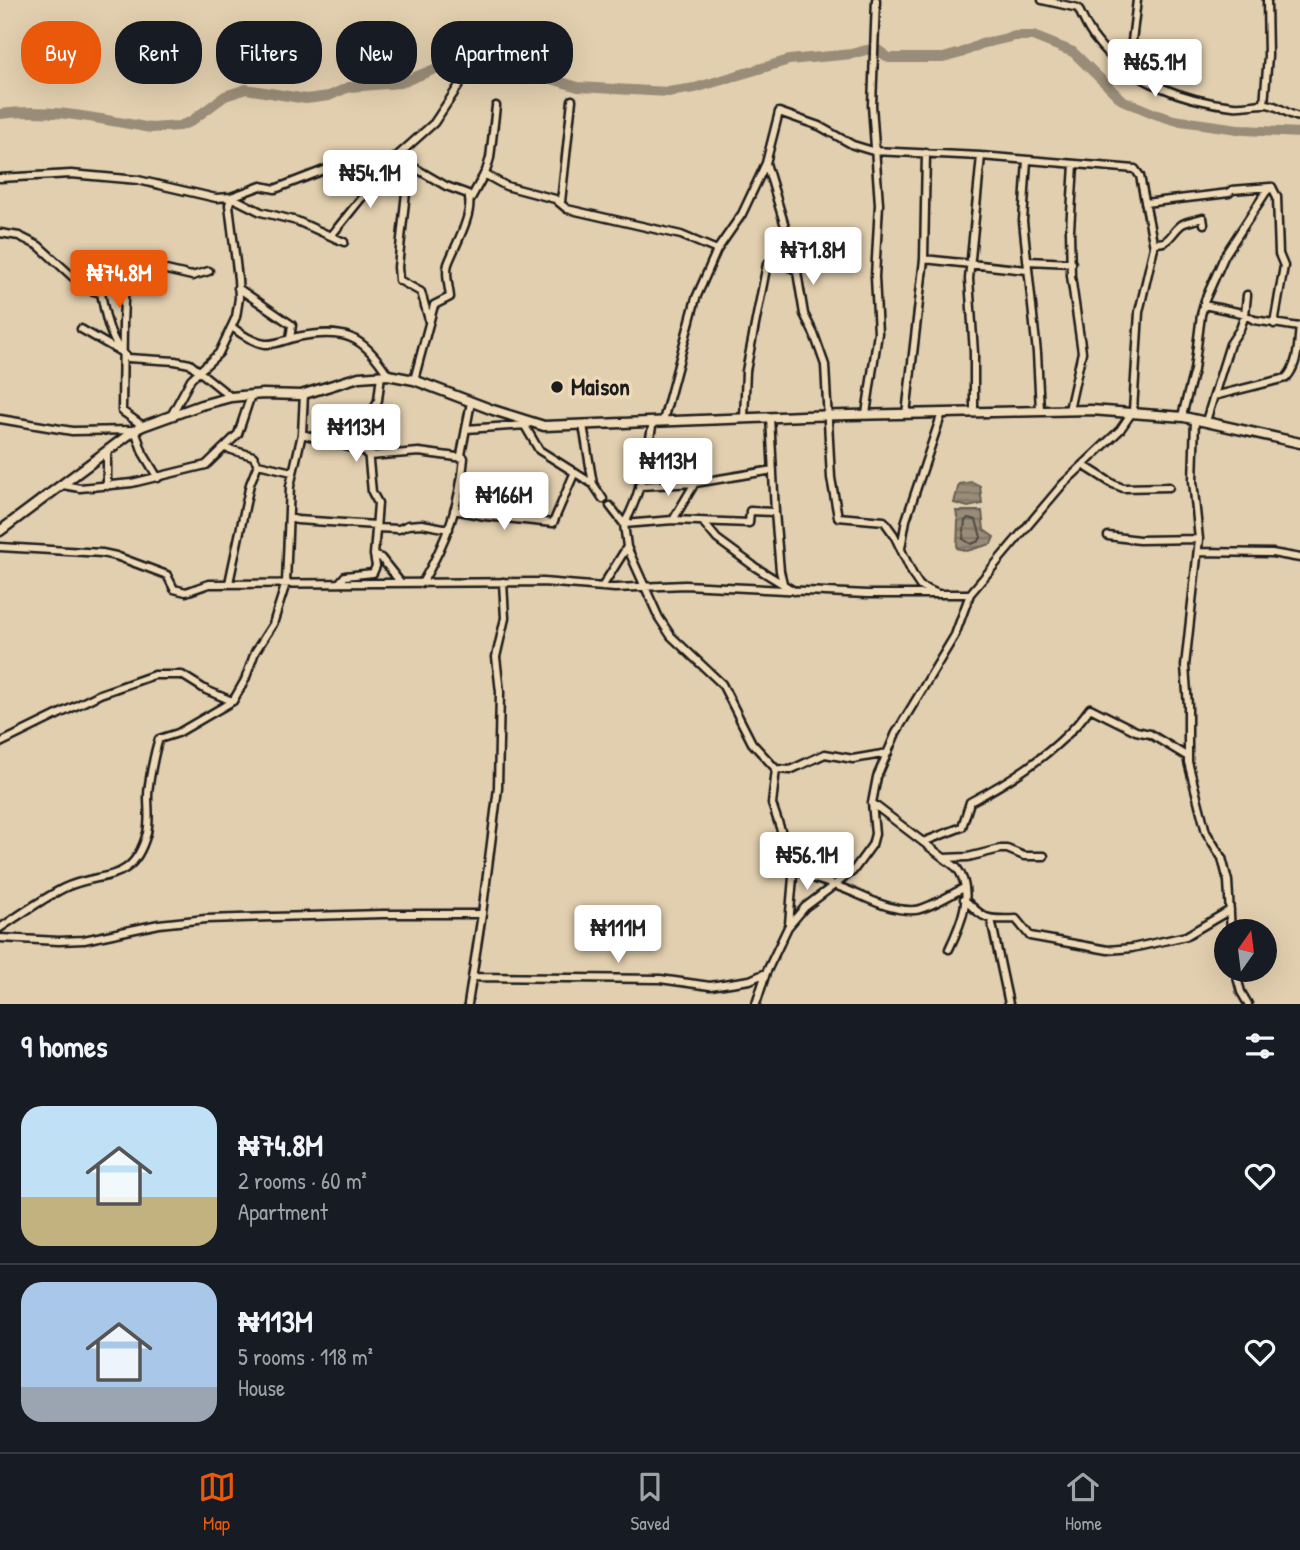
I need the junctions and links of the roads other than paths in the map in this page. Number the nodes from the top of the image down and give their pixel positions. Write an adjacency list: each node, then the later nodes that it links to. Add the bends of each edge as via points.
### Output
1 (876, 0): 12 (street)
2 (1042, 0): 5 (street)
3 (1137, 0): 6 (street)
4 (1267, 0): 9 (street)
5 (1078, 4): 6 (street, via 1094,39)
6 (1133, 73): 9 (street, via 1207,102)
7 (460, 84): 15 (street, via 433,123)
8 (572, 100): 26 (street)
9 (1264, 104): 11 (street)
10 (496, 106): 21 (street)
11 (1300, 117)
12 (873, 151): 13 (street); 17 (street, via 779,112); 68 (street, via 879,204 878,333)
13 (926, 153): 14 (street); 35 (street)
14 (981, 156): 16 (street); 39 (street)
15 (396, 157): 18 (street); 20 (street)
16 (1027, 160): 19 (street); 37 (street, via 1023,221)
17 (766, 163): 33 (street, via 742,214); 34 (street)
18 (410, 164): 25 (street, via 468,194); 47 (street, via 399,279 421,292)
19 (1074, 164): 27 (street, via 1135,169); 38 (street)
20 (387, 166): 24 (street, via 332,167 275,189 261,186); 30 (street)
21 (484, 174): 25 (street); 26 (street, via 506,186)
22 (0, 178): 24 (street, via 71,174 138,180 216,198)
23 (1272, 187): 27 (street); 45 (street, via 1225,255); 48 (street, via 1284,266)
24 (230, 197): 30 (street); 43 (street)
25 (470, 200): 47 (street, via 461,239 447,266 450,297 434,305)
26 (561, 202): 33 (street, via 567,209 681,235)
27 (1145, 203): 32 (street)
28 (1204, 223): 32 (street, via 1203,218 1182,223 1166,242)
29 (0, 233): 53 (street, via 39,246 86,289 101,293)
30 (331, 236): 31 (street)
31 (344, 242)
32 (1153, 242): 64 (street, via 1139,312)
33 (717, 250): 76 (street, via 696,298)
34 (795, 254): 36 (street); 42 (street)
35 (924, 259): 39 (street); 69 (street)
36 (774, 260): 42 (street); 73 (street, via 767,264 746,371)
37 (1027, 261): 38 (street); 40 (street)
38 (1072, 263): 63 (street, via 1082,352)
39 (971, 265): 40 (street); 65 (street)
40 (1027, 270): 62 (street)
41 (209, 271): 53 (street, via 192,276 148,269 125,277)
42 (797, 271): 70 (street, via 804,314 825,365)
43 (238, 288): 50 (street); 52 (street, via 292,325)
44 (1247, 295): 46 (street)
45 (1203, 305): 46 (street); 71 (street)
46 (1245, 315): 48 (street); 59 (street, via 1230,344)
47 (429, 322): 56 (street)
48 (1274, 324): 49 (street)
49 (1300, 326): 59 (street, via 1297,354 1286,378)
50 (232, 327): 52 (street, via 264,344); 54 (street, via 219,354)
51 (81, 329): 53 (street)
52 (290, 339): 55 (street, via 313,334 357,339 375,353)
53 (122, 353): 54 (street, via 128,358 190,364); 82 (street, via 122,411)
54 (199, 370): 60 (street); 67 (street)
55 (384, 375): 56 (street); 57 (street, via 359,377); 88 (street, via 369,427)
56 (414, 380): 61 (street)
57 (304, 394): 58 (street); 84 (street)
58 (251, 395): 60 (street); 86 (street, via 238,434)
59 (1214, 396): 77 (street)
60 (231, 397): 67 (street)
61 (471, 402): 79 (street); 83 (street)
62 (1040, 410): 63 (street); 65 (street)
63 (1069, 410): 64 (street)
64 (1133, 411): 71 (street); 91 (street)
65 (974, 412): 66 (street)
66 (942, 413): 69 (street); 117 (street, via 906,520)
67 (172, 414): 82 (street)
68 (866, 414): 69 (street); 70 (street)
69 (906, 414)
70 (827, 415): 72 (street); 117 (street, via 838,517 884,521)
71 (1182, 416): 75 (street)
72 (771, 417): 73 (street); 92 (street)
73 (744, 418): 76 (street)
74 (0, 419): 82 (street, via 72,430)
75 (1195, 419): 77 (street); 114 (street, via 1192,481)
76 (663, 421): 78 (street)
77 (1206, 421): 85 (street)
78 (653, 422): 80 (street); 100 (street)
79 (538, 425): 80 (street); 81 (street)
80 (583, 425): 97 (street)
81 (525, 426): 83 (street); 94 (street, via 539,450)
82 (139, 428): 87 (street); 95 (street, via 143,453)
83 (466, 429): 89 (street)
84 (302, 434): 88 (street, via 363,451); 93 (street)
85 (1300, 443)
86 (225, 448): 90 (street, via 253,456); 95 (street, via 206,464)
87 (107, 452): 98 (street); 99 (street)
88 (369, 457): 89 (street, via 419,452); 110 (street, via 372,492 378,503)
89 (464, 458): 104 (street)
90 (258, 464): 93 (street); 122 (street)
91 (1083, 465): 101 (street, via 1123,488); 131 (street)
92 (773, 470): 96 (street); 105 (street)
93 (292, 472): 106 (street)
94 (574, 474): 97 (street); 104 (street, via 553,523)
95 (158, 478): 99 (street)
96 (695, 483): 100 (street); 107 (street)
97 (593, 484): 102 (street)
98 (63, 485): 99 (street); 112 (street)
99 (107, 486)
100 (639, 486): 109 (street)
101 (1169, 487)
102 (603, 499)
103 (610, 506): 109 (street)
104 (454, 510): 111 (street)
105 (775, 512): 108 (street, via 750,511 749,523); 127 (street)
106 (289, 518): 110 (street); 123 (street)
107 (673, 520): 108 (street); 109 (street)
108 (703, 522): 127 (street, via 717,539)
109 (624, 524): 116 (street)
110 (376, 526): 111 (street, via 422,524); 119 (street)
111 (449, 529): 126 (street)
112 (0, 531)
113 (1108, 536): 114 (street)
114 (1199, 539): 118 (street)
115 (0, 547): 122 (street, via 116,556 167,575 174,589 186,592)
116 (627, 547): 128 (street); 129 (street)
117 (901, 552): 132 (street, via 920,586)
118 (1198, 552): 120 (street); 136 (street, via 1185,666)
119 (374, 555): 124 (street, via 373,573 345,576); 125 (street, via 382,558)
120 (1300, 558)
121 (503, 582): 126 (street); 128 (street); 147 (street, via 506,618 496,657 498,788)
122 (229, 583): 123 (street)
123 (286, 583): 124 (street); 133 (street, via 273,624)
124 (339, 583): 125 (street)
125 (401, 583): 126 (street)
126 (422, 583)
127 (783, 583): 130 (street)
128 (602, 587): 129 (street)
129 (644, 587): 130 (street); 137 (street, via 671,636 722,684 752,743)
130 (796, 592): 132 (street)
131 (970, 594): 132 (street); 135 (street, via 955,635)
132 (941, 595)
133 (233, 701): 134 (street, via 182,675 154,675 100,694); 151 (street, via 159,739 148,791 150,817 136,859 118,874 63,889)
134 (0, 743)
135 (888, 753): 137 (street, via 853,759 825,754 790,770); 138 (street)
136 (1188, 757): 139 (street, via 1150,734 1090,708 1031,765 970,802 962,827); 146 (street, via 1206,832 1222,858)
137 (776, 769): 142 (street, via 772,804)
138 (872, 803): 139 (street); 143 (street, via 872,845 853,872)
139 (923, 842): 141 (street)
140 (1044, 856): 141 (street, via 1000,849)
141 (944, 858): 144 (street, via 964,877)
142 (792, 867): 143 (street, via 813,880); 150 (street)
143 (835, 885): 144 (street, via 873,901 917,910); 150 (street, via 805,907)
144 (964, 888): 145 (street)
145 (964, 899): 148 (street); 153 (street, via 964,919)
146 (1230, 911): 148 (street, via 1186,936 1108,950 1030,936 1016,919); 149 (street)
147 (482, 914): 152 (street, via 206,919 84,940); 155 (street)
148 (991, 919): 159 (street)
149 (1230, 919)
150 (788, 927): 154 (street)
151 (0, 928)
152 (0, 938)
153 (949, 949)
154 (766, 973): 155 (street, via 710,986 660,979); 158 (street)
155 (473, 977): 157 (street)
156 (1238, 982): 160 (street)
157 (468, 1004)
158 (756, 1004)
159 (1009, 1004)
160 (1248, 1004)

